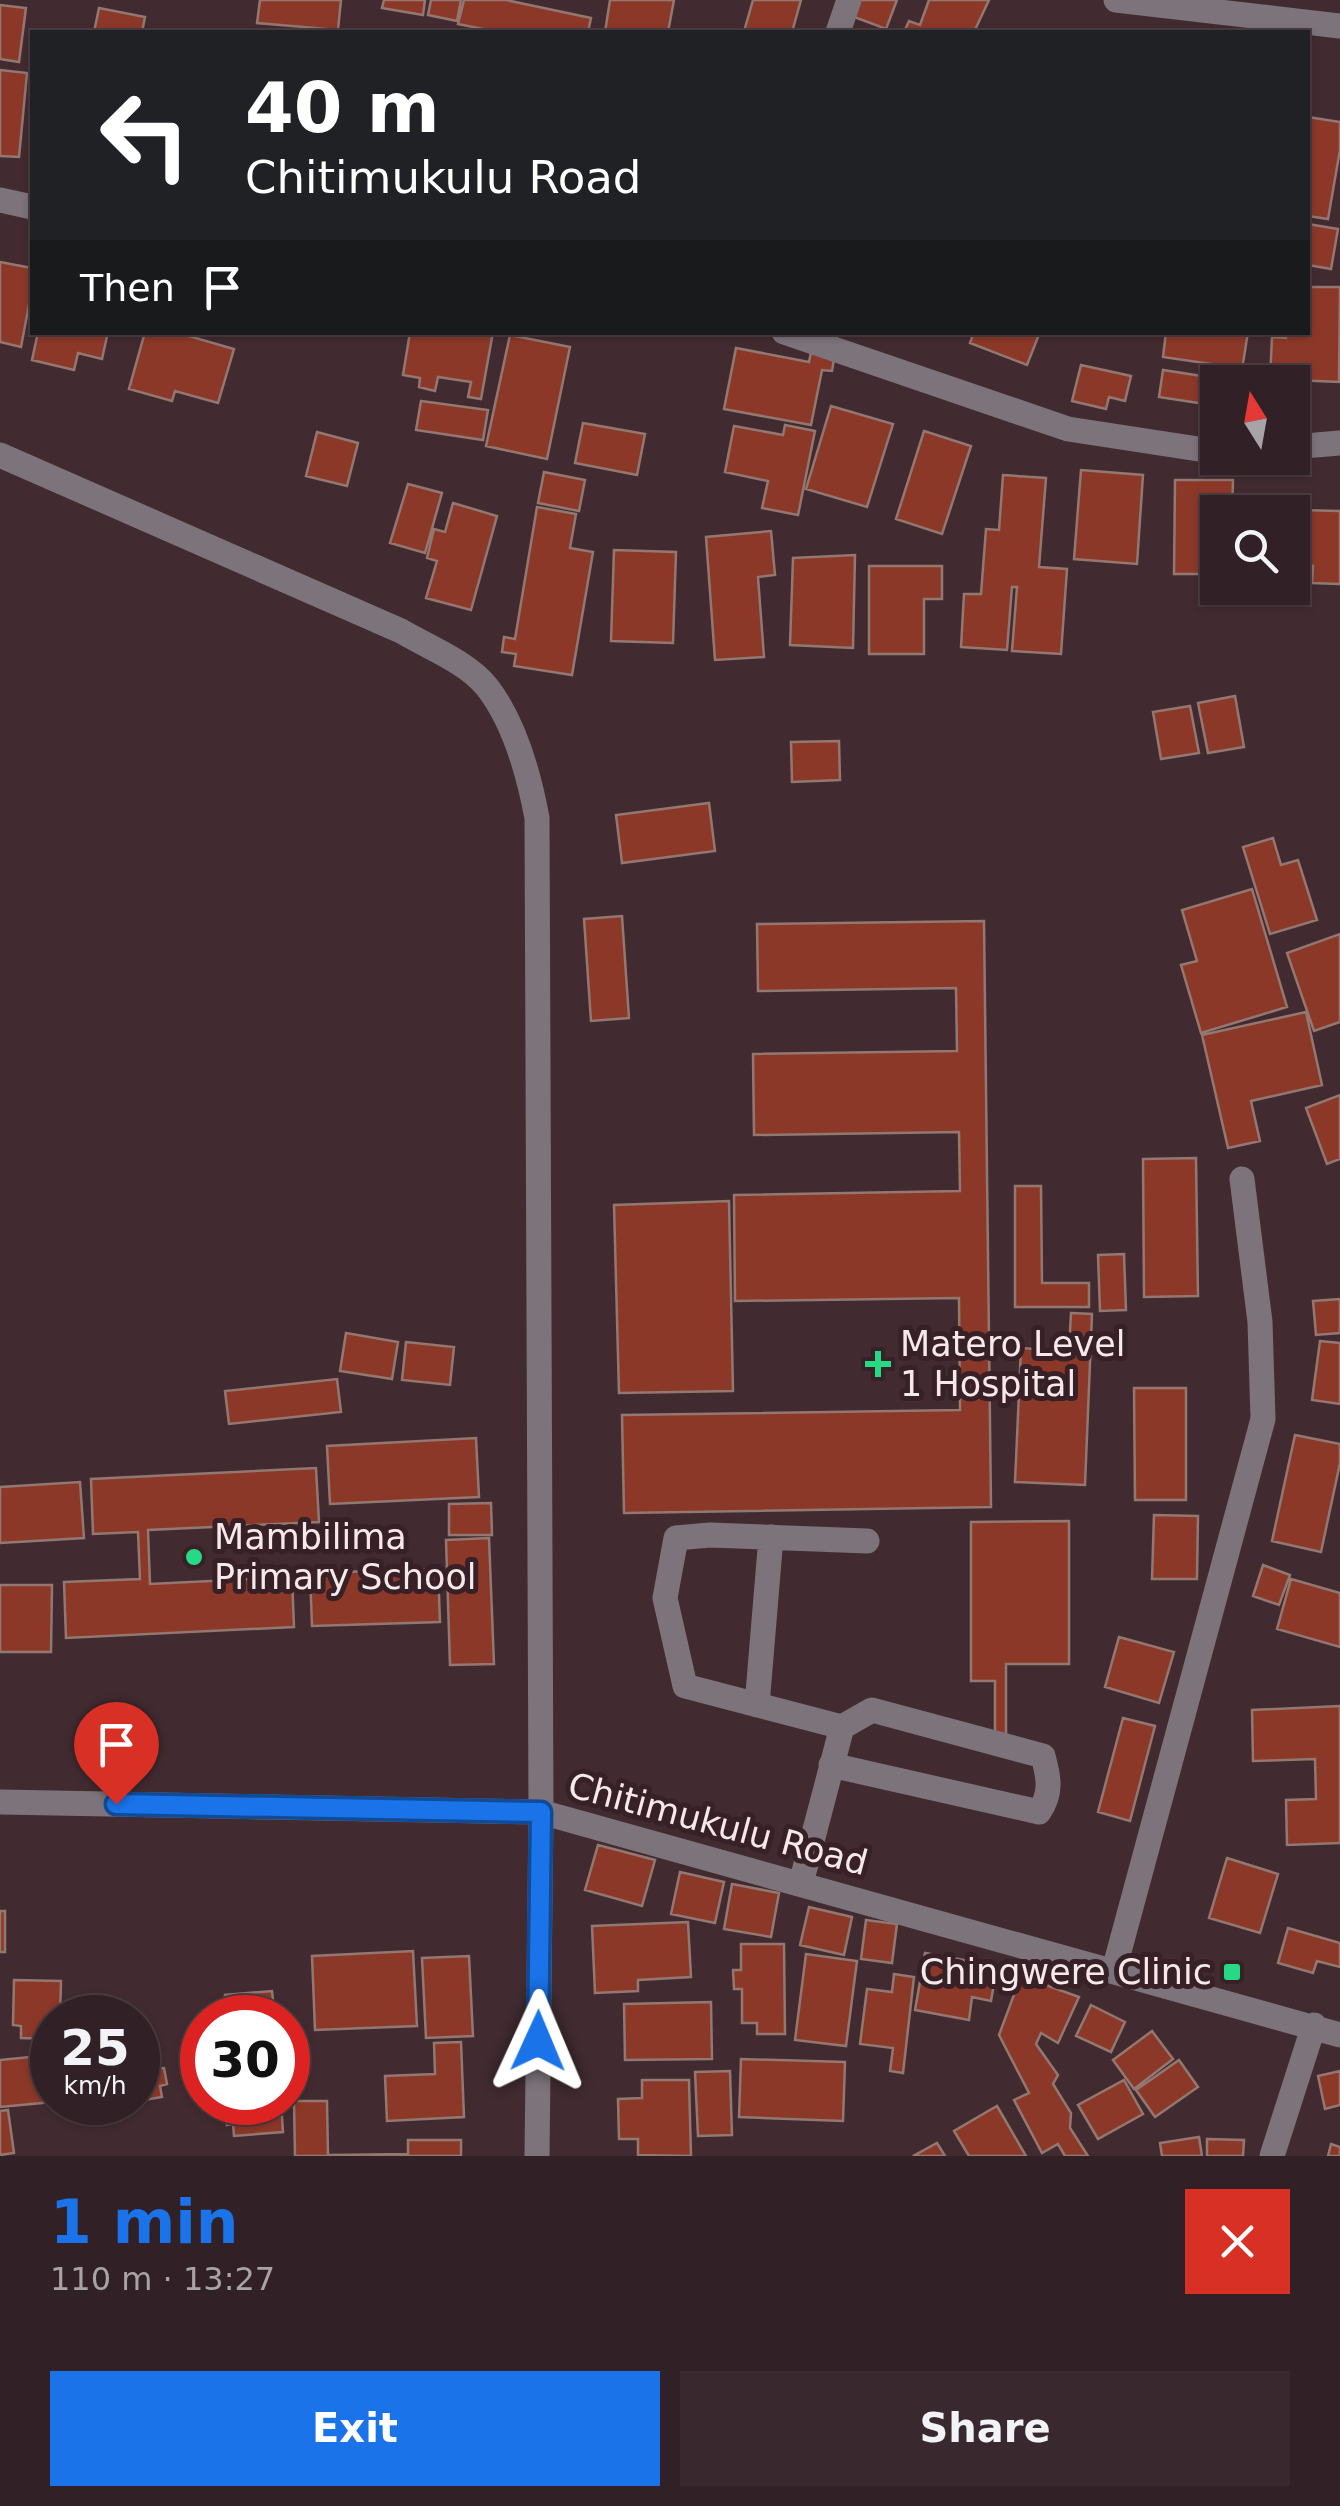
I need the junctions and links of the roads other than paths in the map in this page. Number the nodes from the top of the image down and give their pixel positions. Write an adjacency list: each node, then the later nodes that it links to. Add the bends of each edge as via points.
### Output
1 (849, 0): 4 (street)
2 (1116, 0): 3 (street)
3 (1340, 26)
4 (839, 30)
5 (0, 200): 6 (street)
6 (30, 207)
7 (793, 335): 10 (street, via 1068,429)
8 (1340, 444): 9 (street)
9 (1310, 446)
10 (1200, 449)
11 (0, 455): 19 (street, via 401,631 486,685 516,745 537,818)
12 (1242, 1179): 21 (street, via 1260,1322 1262,1419)
13 (771, 1537): 14 (street); 15 (street); 15 (street, via 676,1538 666,1598 684,1686)
14 (867, 1541)
15 (757, 1705): 16 (street)
16 (842, 1727): 17 (street); 17 (street, via 872,1710 1043,1756 1047,1800 1038,1812 1018,1810)
17 (832, 1765): 20 (street)
18 (0, 1802): 19 (street, Chitimukulu Road)
19 (541, 1812): 20 (street, Chitimukulu Road); 24 (street)
20 (801, 1883): 21 (street, Chitimukulu Road)
21 (1114, 1970): 22 (street, Chitimukulu Road)
22 (1314, 2025): 23 (street, Chitimukulu Road); 25 (street)
23 (1340, 2034)
24 (537, 2156)
25 (1272, 2156)

